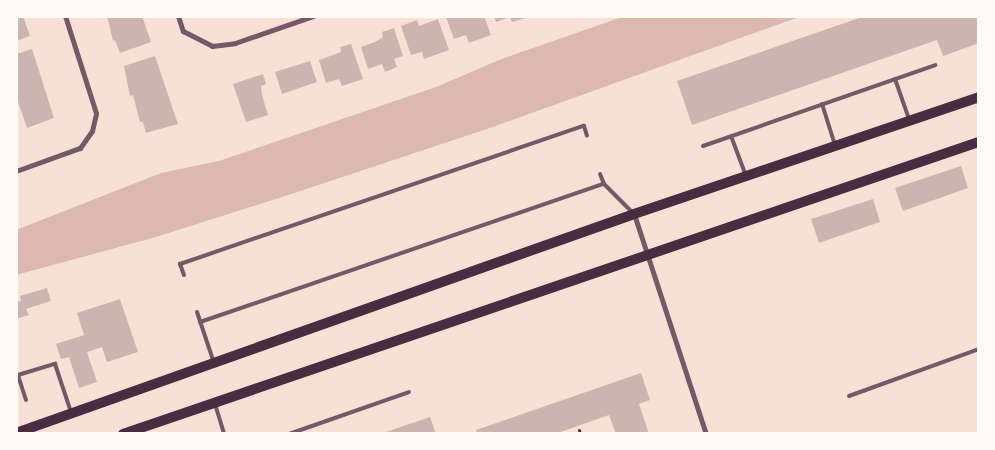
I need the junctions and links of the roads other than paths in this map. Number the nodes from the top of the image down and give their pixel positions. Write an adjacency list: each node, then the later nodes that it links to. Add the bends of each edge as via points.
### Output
1 (65, 16): 14 (street, via 96,113 92,131 80,148)
2 (178, 16): 3 (street, via 183,31 212,46 234,43)
3 (313, 16)
4 (935, 65): 5 (lane)
5 (895, 79): 7 (lane); 8 (lane)
6 (979, 97): 8 (main road)
7 (822, 104): 10 (lane); 13 (lane)
8 (910, 121): 13 (main road)
9 (587, 136): 20 (lane, via 584,126 180,264)
10 (732, 136): 12 (lane); 16 (lane)
11 (979, 142): 19 (main road)
12 (703, 146)
13 (836, 146): 16 (main road)
14 (16, 171)
15 (600, 174): 17 (lane)
16 (746, 176): 18 (main road)
17 (604, 184): 18 (lane); 22 (lane)
18 (634, 214): 19 (street); 24 (main road)
19 (648, 254): 28 (main road); 34 (street)
20 (184, 275)
21 (197, 312): 22 (lane)
22 (200, 322): 24 (lane)
23 (979, 349): 26 (lane)
24 (214, 362): 29 (main road)
25 (409, 392): 33 (lane)
26 (849, 396)
27 (26, 400): 29 (lane, via 18,375 55,364)
28 (214, 402): 31 (main road); 32 (lane)
29 (71, 414): 30 (main road)
30 (16, 433)
31 (122, 434)
32 (224, 434)
33 (289, 434)
34 (706, 434)

